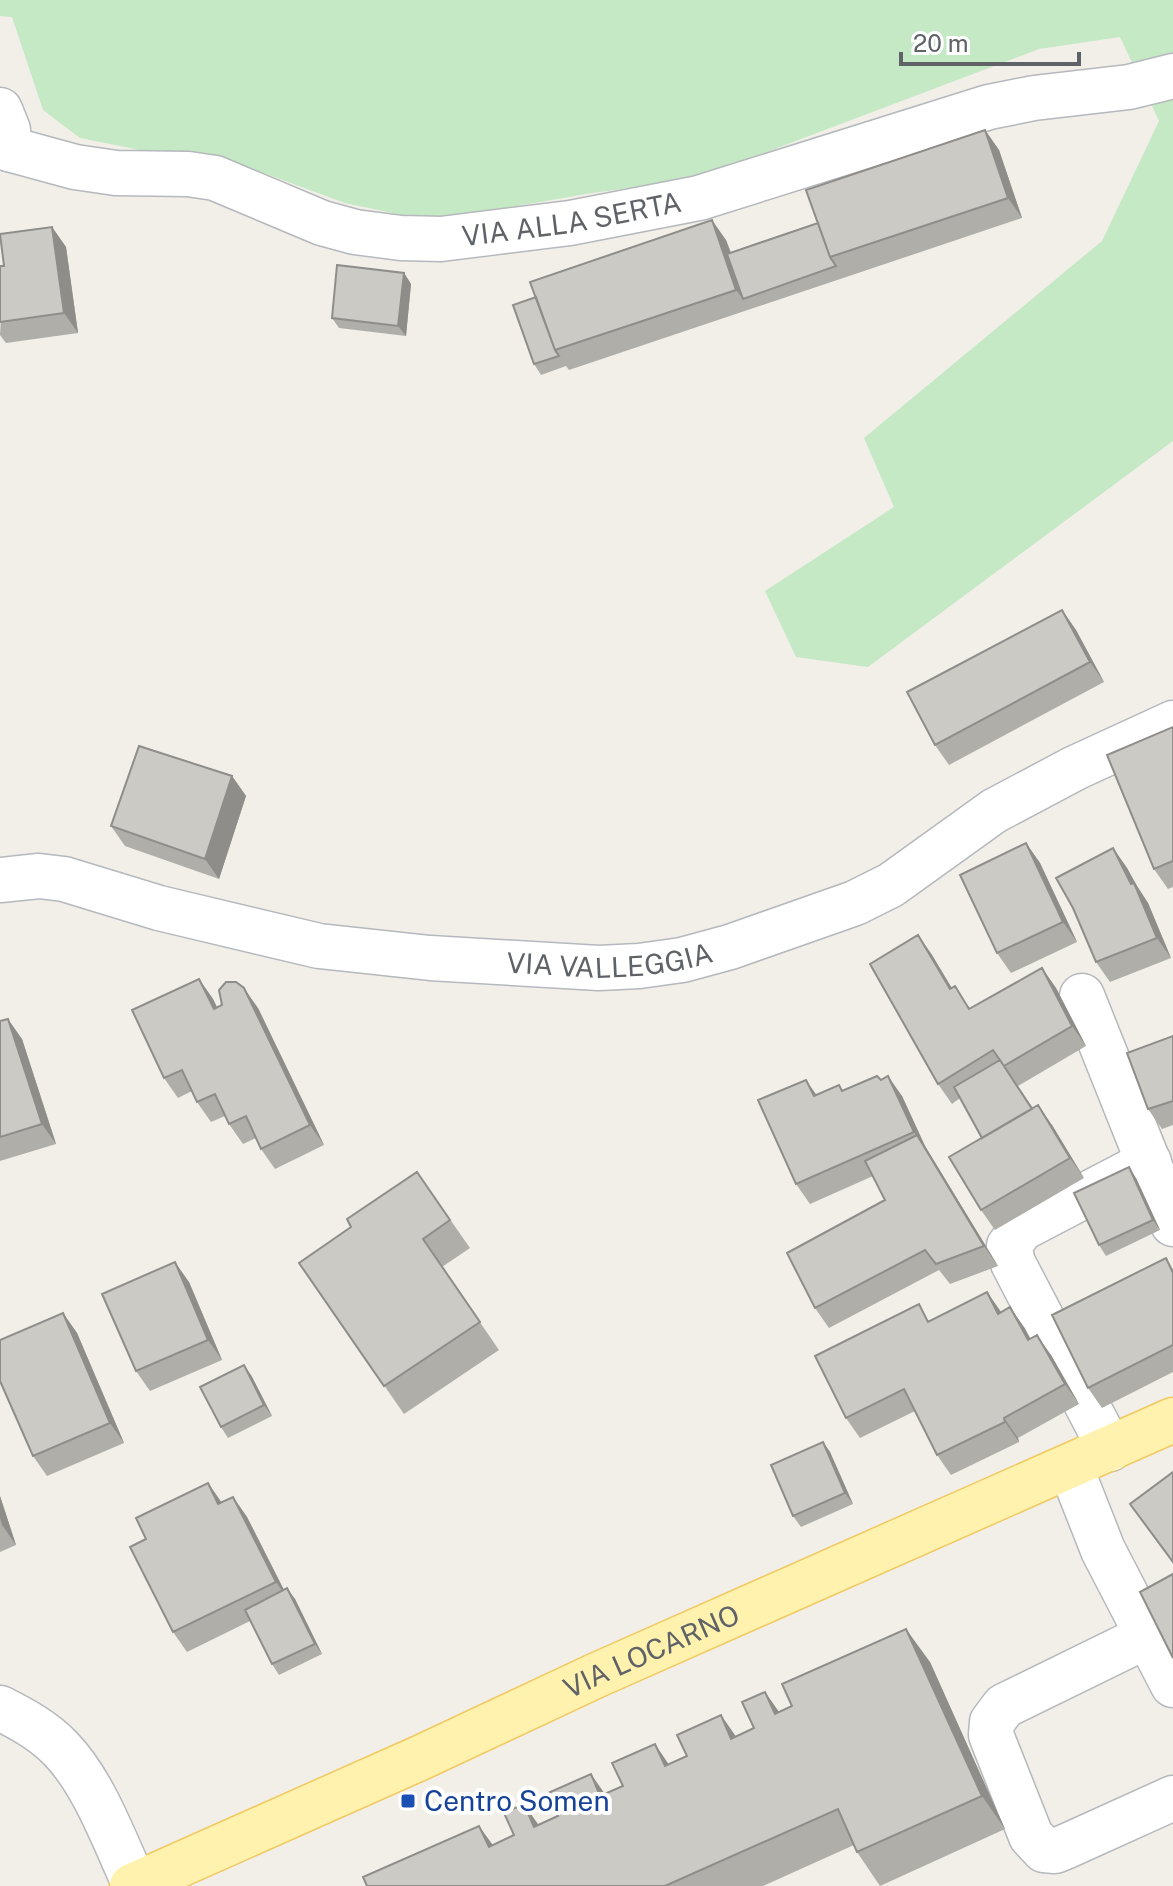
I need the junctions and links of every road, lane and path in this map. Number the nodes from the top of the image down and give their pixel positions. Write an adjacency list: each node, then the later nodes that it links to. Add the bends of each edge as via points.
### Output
1 (1173, 76): 2 (street, VIA ALLA SERTA, via 989,107 699,198 570,223 441,239 355,232 215,178 75,167)
2 (3, 140)
3 (1173, 723): 4 (street, VIA VALLEGGIA, via 994,811 891,885 855,903 730,947 654,964 599,968 319,946 64,879)
4 (0, 880)
5 (1082, 996): 6 (street)
6 (1149, 1162): 7 (street); 9 (street, via 1021,1229 1009,1246)
7 (1173, 1224)
8 (1173, 1420): 9 (main road, VIA LOCARNO)
9 (1110, 1449): 10 (main road, VIA LOCARNO)
10 (1070, 1466): 11 (street, via 1103,1550); 15 (main road, VIA LOCARNO, via 597,1675)
11 (1147, 1636): 12 (street); 14 (street, via 1004,1706 992,1722 991,1735 1031,1836 1044,1850 1055,1851)
12 (1173, 1685)
13 (0, 1708): 15 (street, via 61,1749)
14 (1173, 1798)
15 (153, 1882)

